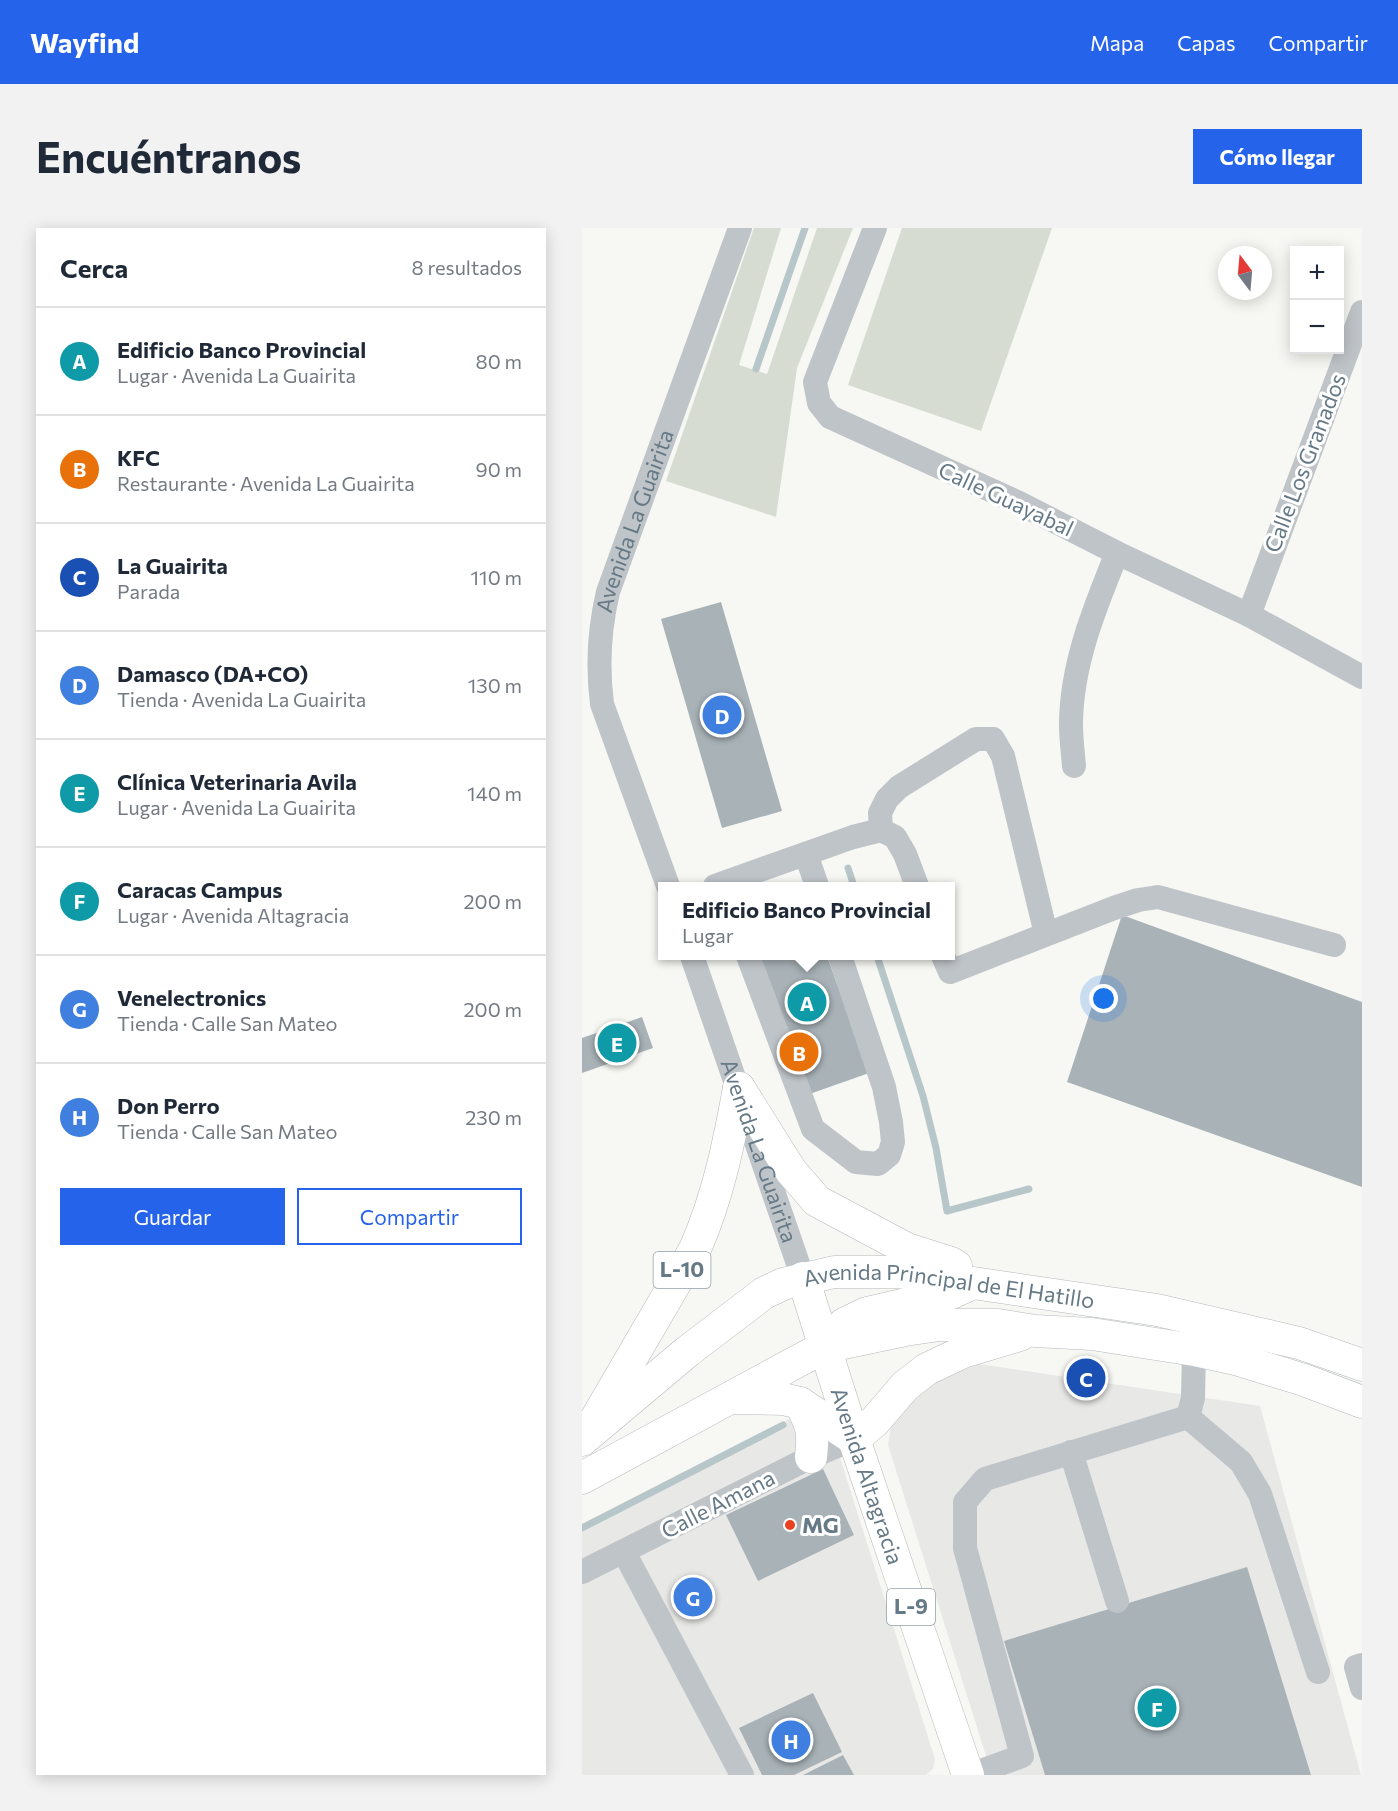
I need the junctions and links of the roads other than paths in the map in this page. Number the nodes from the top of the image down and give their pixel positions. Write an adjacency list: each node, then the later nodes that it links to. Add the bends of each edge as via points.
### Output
1 (740, 228): 11 (street, Avenida La Guairita, via 608,592 599,641 602,704)
2 (875, 228): 4 (street, Calle Guayabal, via 815,382 819,403 830,417)
3 (1362, 312): 5 (street, Calle Los Granados)
4 (1118, 553): 5 (street, Calle Guayabal); 7 (street, via 1093,612 1076,675 1071,724)
5 (1249, 615): 6 (street, Calle Guayabal)
6 (1362, 677)
7 (1074, 766)
8 (881, 830): 9 (street); 14 (street, via 895,837); 15 (street, via 880,813 887,798 899,787 976,739 993,739 1003,756)
9 (806, 854): 10 (street); 13 (street)
10 (758, 879): 12 (street)
11 (667, 882)
12 (742, 882)
13 (816, 882)
14 (916, 882)
15 (1046, 934): 16 (street, via 1138,900 1158,897); 20 (street, via 950,972)
16 (1334, 945)
17 (693, 960): 21 (street, Avenida La Guairita)
18 (750, 960): 19 (street, via 813,1129 856,1162 878,1164 889,1155 893,1142 891,1122 884,1087)
19 (841, 960)
20 (945, 960)
21 (739, 1088): 22 (street, Avenida La Guairita); 23 (main road, via 791,1171 817,1201 907,1249 951,1263); 32 (main road, L-10, via 723,1166 699,1241)
22 (803, 1278): 23 (main road, Avenida Principal de El Hatillo / L-10, via 865,1270); 25 (main road, Avenida La Guairita / L-9); 32 (main road, Avenida Principal de El Hatillo / L-10, via 764,1293)
23 (975, 1282): 25 (main road, via 949,1294 867,1313 844,1324); 27 (main road, Avenida Principal de El Hatillo / L-10, via 1157,1310 1299,1344)
24 (1035, 1331): 25 (main road, Avenida Principal de El Hatillo, via 999,1325 939,1325); 26 (main road, Avenida Principal de El Hatillo, via 1092,1334); 33 (main road, via 963,1352 927,1369)
25 (824, 1347): 28 (main road, Avenida Principal de El Hatillo); 33 (main road, Avenida Altagracia / L-9)
26 (1194, 1350): 29 (main road, Avenida Principal de El Hatillo, via 1304,1380); 31 (street, via 1193,1398)
27 (1362, 1365)
28 (730, 1398): 30 (main road, via 783,1399); 36 (main road, Avenida Principal de El Hatillo)
29 (1362, 1402)
30 (800, 1404): 33 (main road); 35 (main road, via 813,1436)
31 (1188, 1417): 34 (street); 41 (street, via 1241,1462 1260,1494)
32 (584, 1438)
33 (854, 1439): 35 (street, Calle Amana); 44 (main road, Avenida Altagracia / L-9)
34 (1071, 1452): 39 (street); 44 (street, via 985,1479 965,1502 965,1548 1022,1756)
35 (811, 1457): 37 (street, Calle Amana)
36 (582, 1478)
37 (624, 1552): 38 (street, Calle Amana); 43 (street)
38 (582, 1572)
39 (1117, 1601)
40 (1362, 1665): 42 (street, via 1356,1667)
41 (1318, 1672)
42 (1362, 1688)
43 (742, 1775)
44 (969, 1775)

